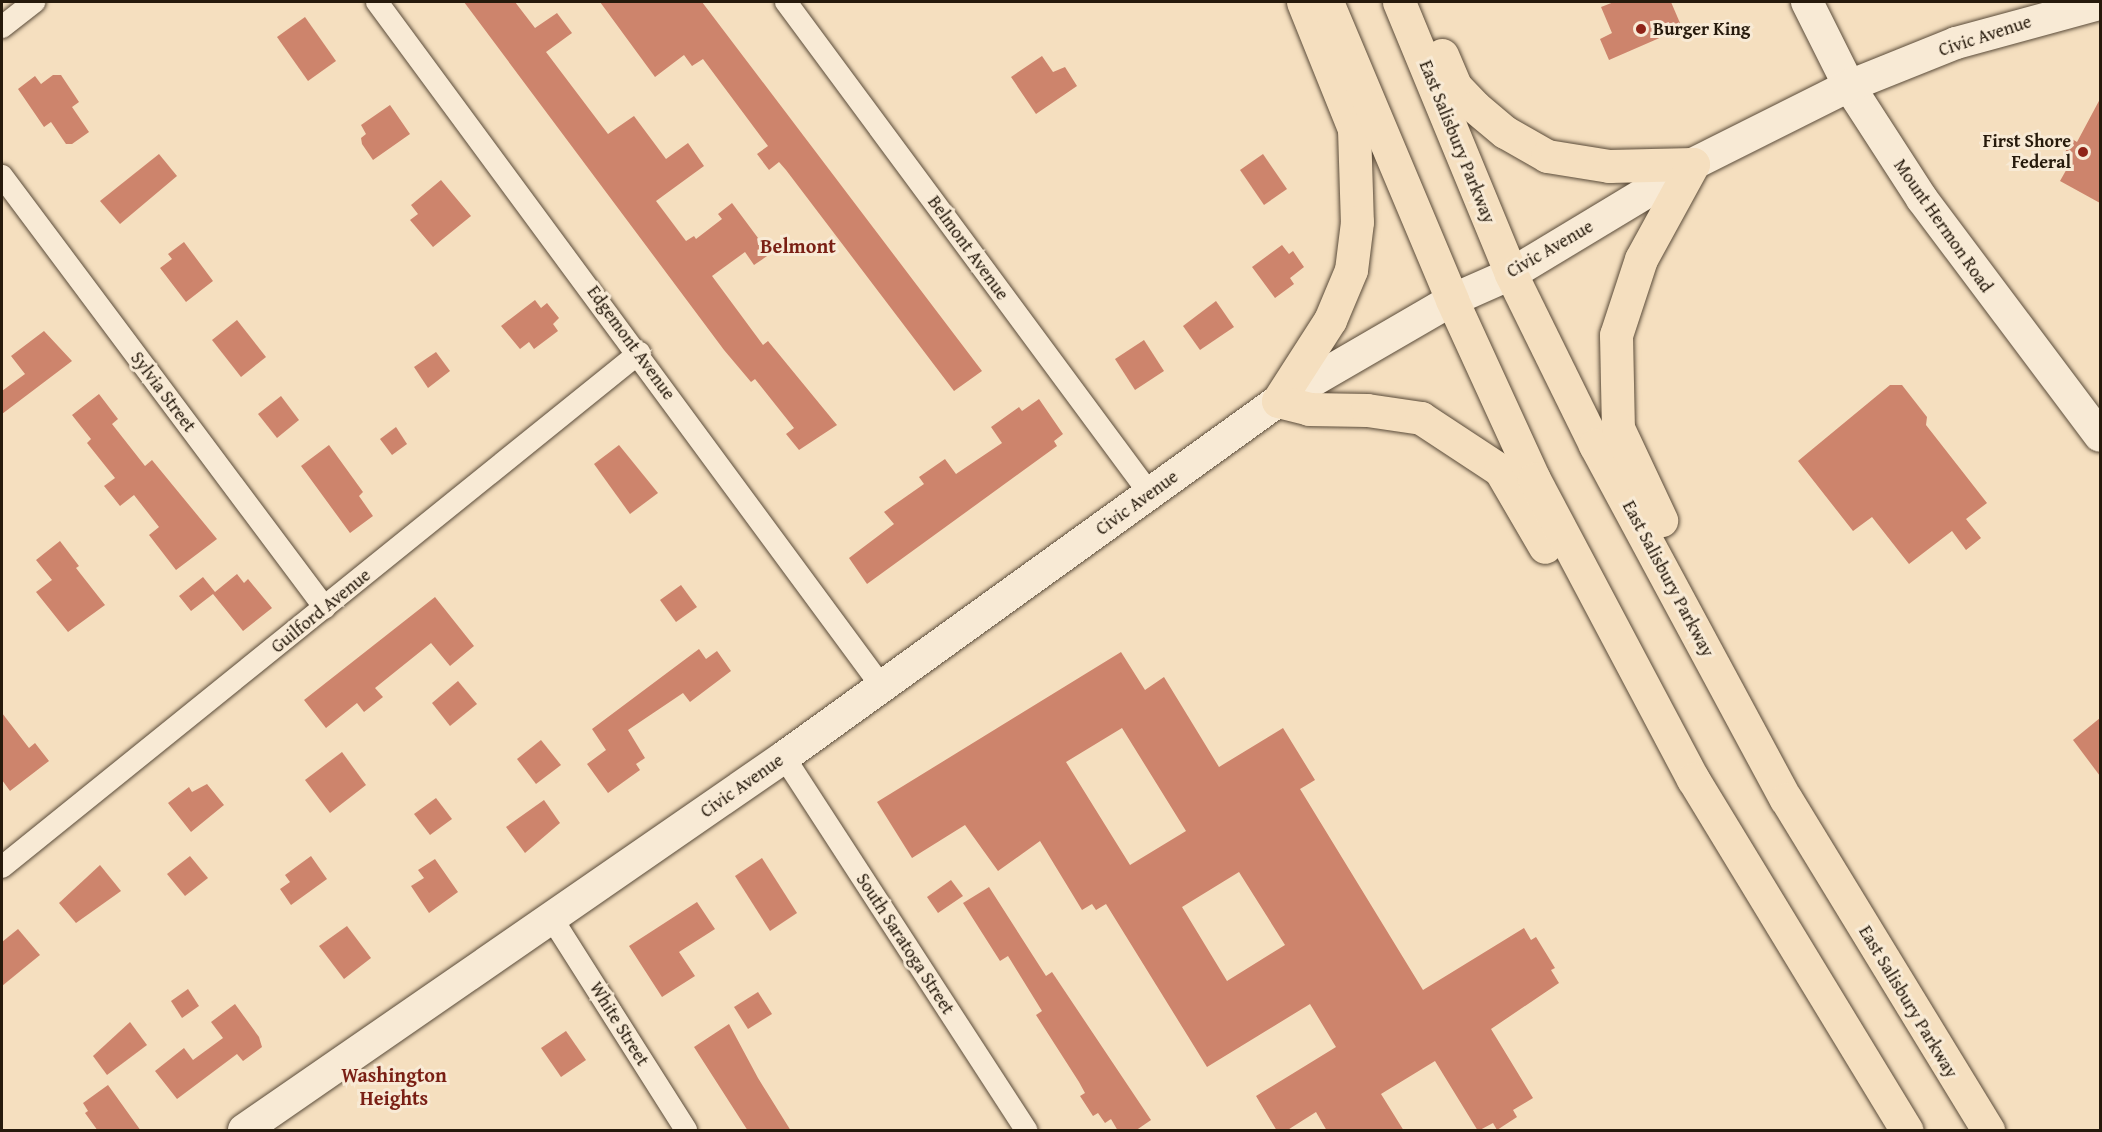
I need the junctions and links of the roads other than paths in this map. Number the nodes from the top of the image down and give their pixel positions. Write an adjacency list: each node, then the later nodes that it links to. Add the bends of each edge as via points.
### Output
1 (34, 2): 10 (street)
2 (377, 2): 16 (street, Edgemont Avenue)
3 (786, 2): 19 (street, Belmont Avenue)
4 (1303, 2): 17 (main road, via 1354,129 1358,222 1351,270 1330,320)
5 (1327, 2): 15 (main road)
6 (1399, 2): 14 (main road, East Salisbury Parkway)
7 (1420, 2): 12 (main road, via 1455,86 1514,136 1547,156 1580,164)
8 (1807, 2): 11 (street, Mount Hermon Road)
9 (2100, 4): 11 (street, Civic Avenue, via 1956,43)
10 (2, 27)
11 (1849, 86): 12 (street, Civic Avenue); 18 (street, Mount Hermon Road, via 1935,218)
12 (1693, 164): 14 (street, Civic Avenue); 24 (main road, via 1629,288 1616,335 1618,428 1647,495 1766,715)
13 (2, 176): 20 (street, Sylvia Street)
14 (1511, 274): 15 (street, Civic Avenue); 24 (main road, East Salisbury Parkway, via 1595,444)
15 (1452, 300): 17 (street, Civic Avenue); 22 (main road, via 1534,479)
16 (639, 353): 20 (street, Guilford Avenue); 21 (street, Edgemont Avenue)
17 (1278, 400): 19 (street, Civic Avenue); 22 (main road, via 1309,409 1367,410 1421,418 1500,470 1537,530 1589,631)
18 (2100, 436)
19 (1149, 494): 21 (street, Civic Avenue)
20 (325, 608): 25 (street, Guilford Avenue)
21 (882, 687): 23 (street, Civic Avenue)
22 (1647, 696): 30 (main road)
23 (784, 757): 26 (street, Civic Avenue); 29 (street, South Saratoga Street)
24 (1786, 799): 31 (main road, East Salisbury Parkway)
25 (2, 867)
26 (551, 918): 27 (street, Civic Avenue); 28 (street, White Street)
27 (244, 1131)
28 (686, 1131)
29 (1026, 1131)
30 (1906, 1131)
31 (1988, 1131)

